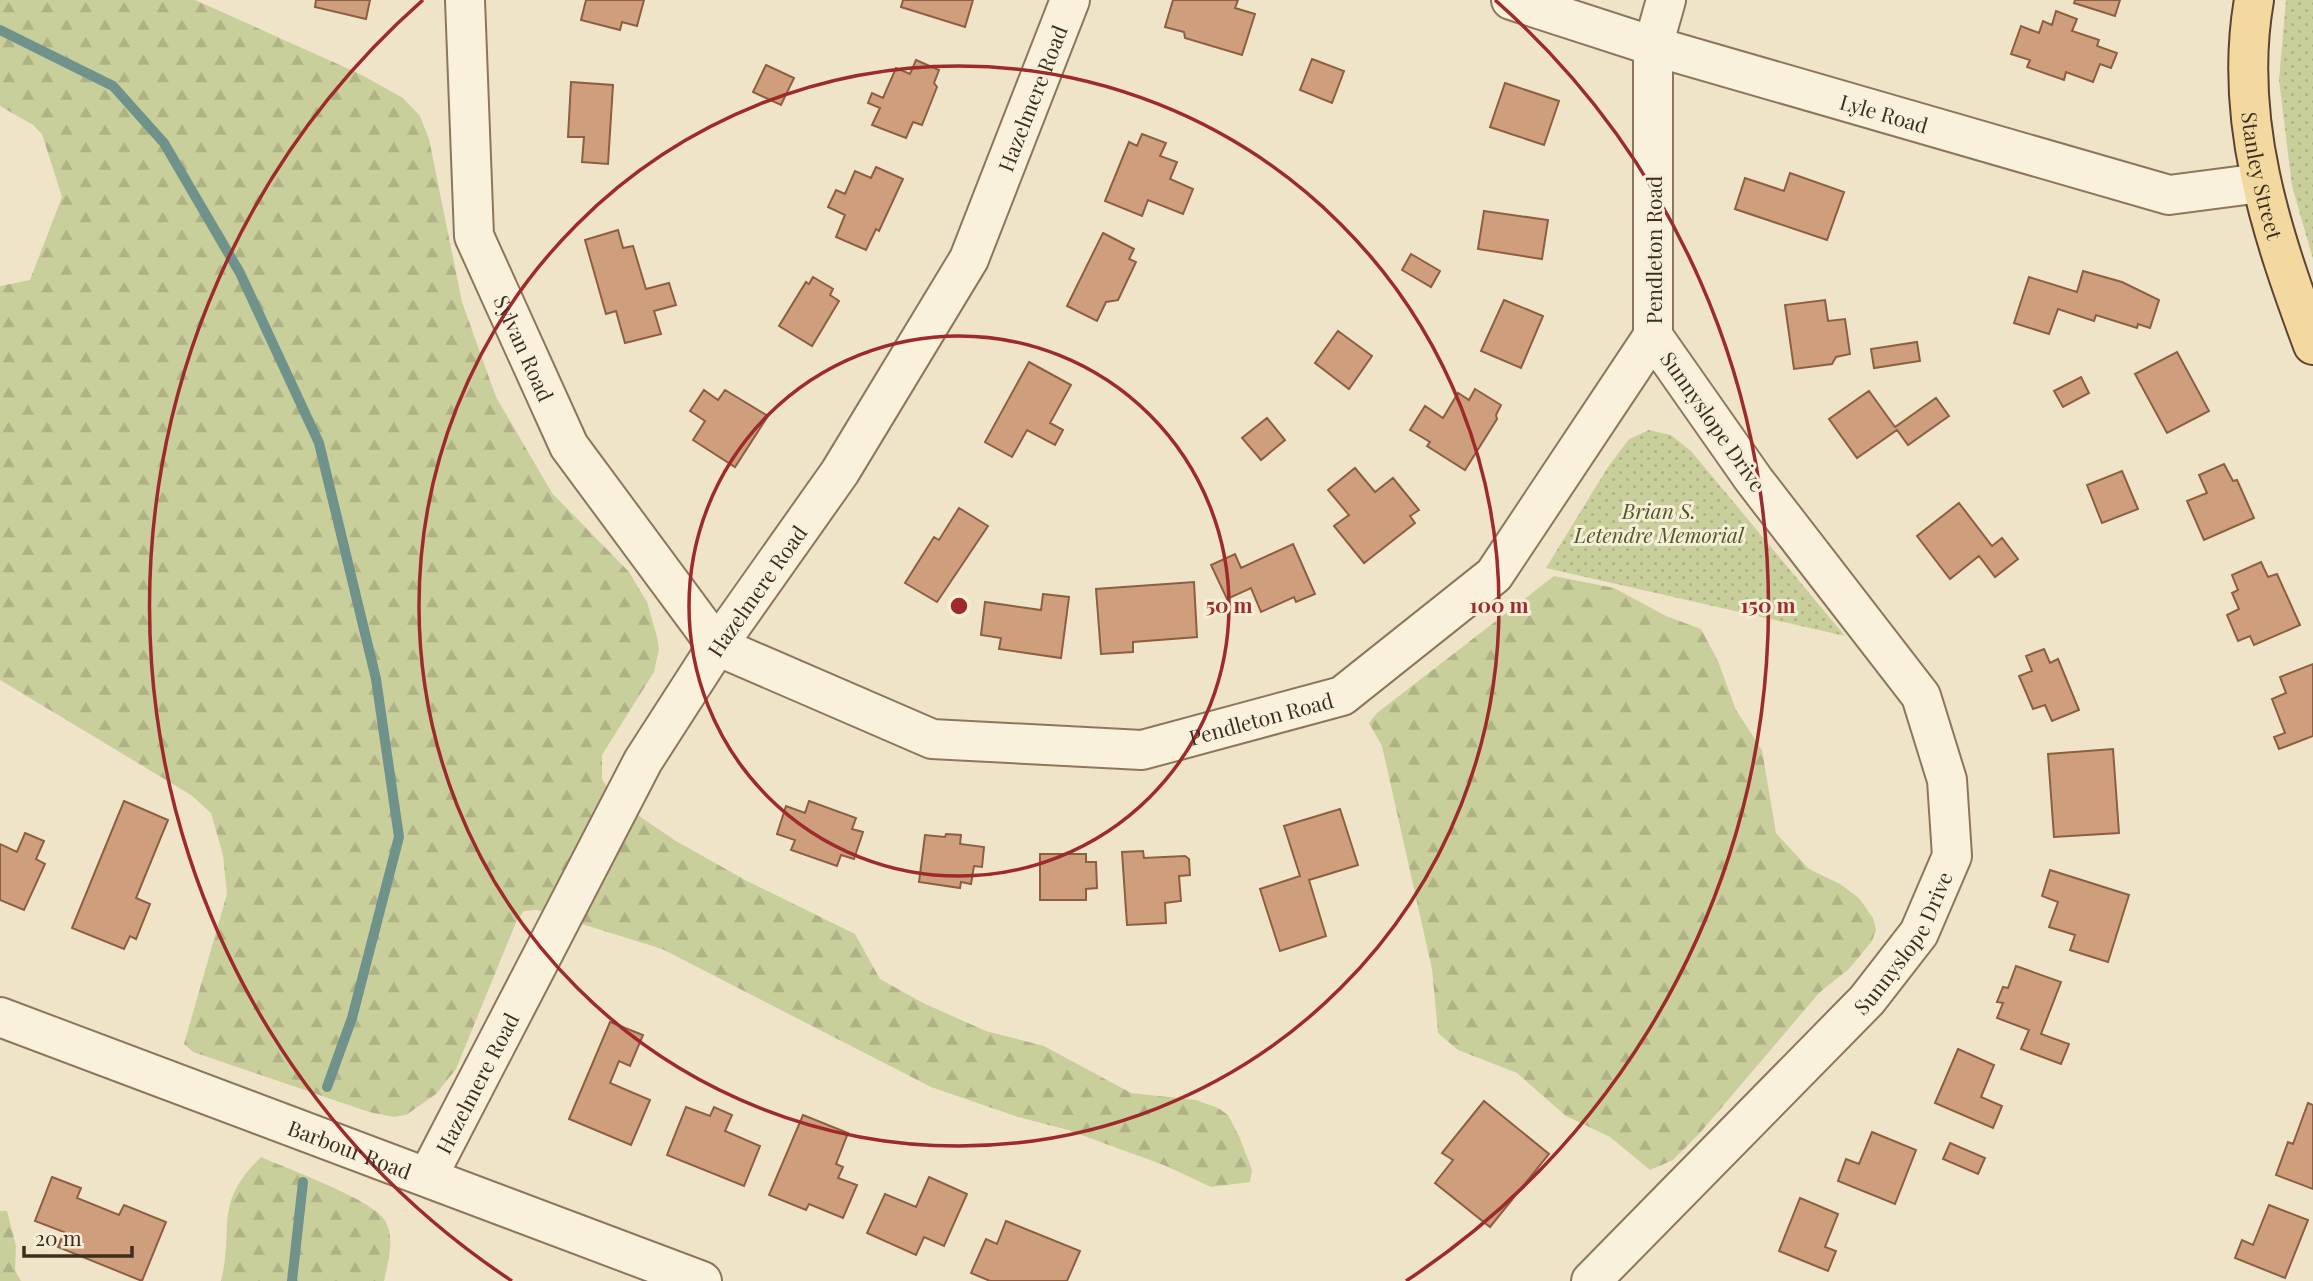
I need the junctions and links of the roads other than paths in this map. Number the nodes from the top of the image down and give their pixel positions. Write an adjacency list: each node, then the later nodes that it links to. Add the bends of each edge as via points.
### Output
1 (465, 0): 10 (street, Sylvan Road, via 474,236 569,446)
2 (1070, 0): 10 (street, Hazelmere Road, via 969,259 841,471)
3 (1511, 0): 6 (street, Lyle Road)
4 (1666, 0): 6 (street, Pendleton Road)
5 (2254, 0): 7 (main road, Stanley Street, via 2248,86)
6 (1653, 46): 7 (street, Lyle Road, via 2169,195); 8 (street, Pendleton Road)
7 (2261, 183): 9 (main road, Stanley Street)
8 (1653, 336): 10 (street, Pendleton Road, via 1494,575 1342,696 1142,750 932,739); 14 (street, Sunnyslope Drive, via 1754,480 1921,696 1947,780 1952,856 1919,933 1867,1000)
9 (2313, 345)
10 (717, 646): 12 (street, Hazelmere Road, via 643,761)
11 (0, 1017): 12 (street, Barbour Road)
12 (428, 1175): 13 (street, Barbour Road)
13 (702, 1281)
14 (1591, 1281)

